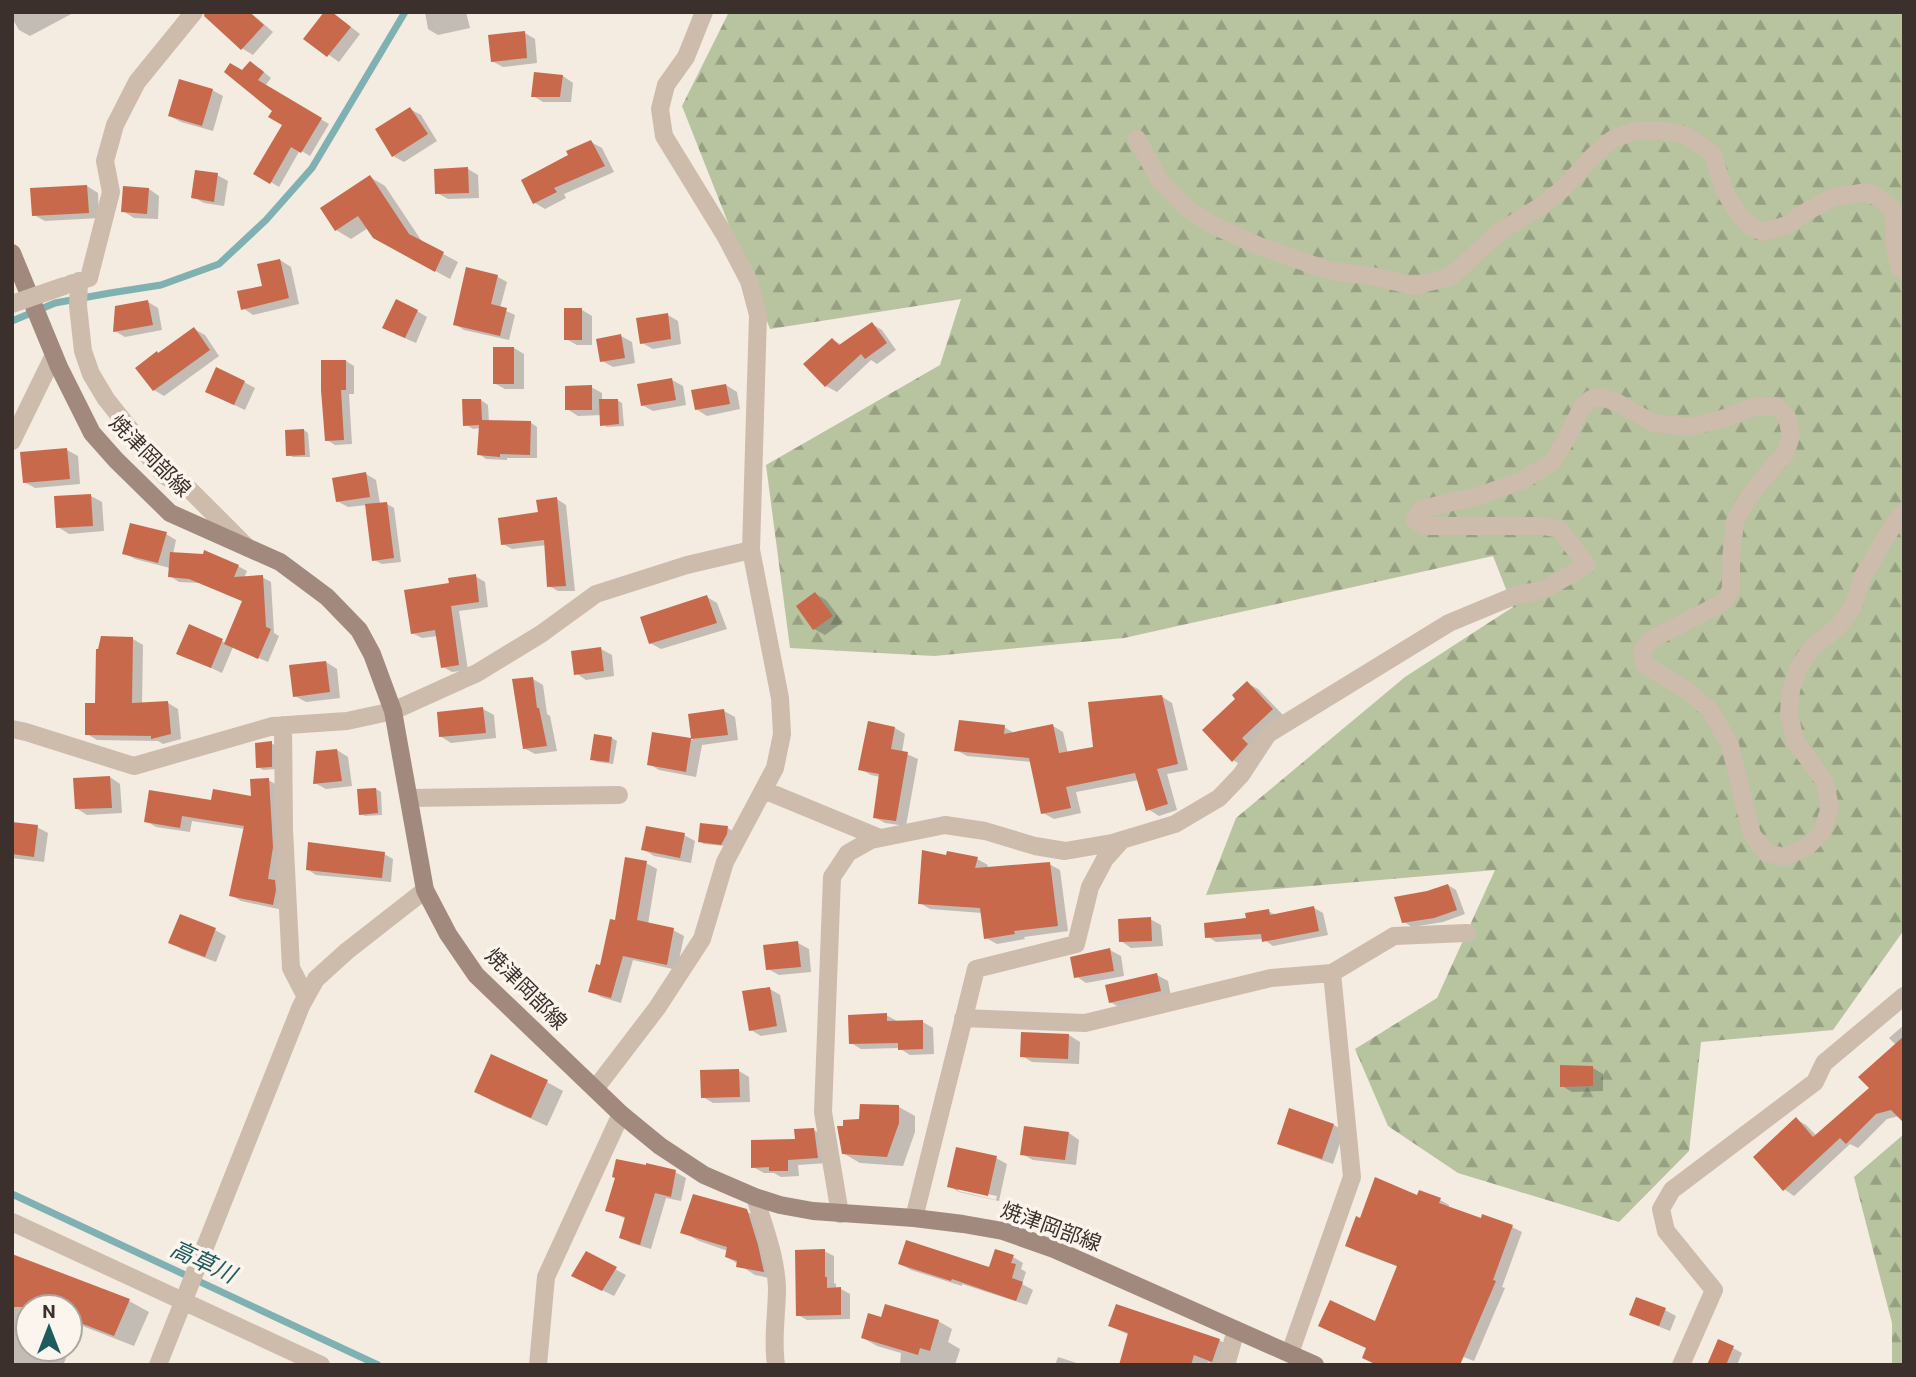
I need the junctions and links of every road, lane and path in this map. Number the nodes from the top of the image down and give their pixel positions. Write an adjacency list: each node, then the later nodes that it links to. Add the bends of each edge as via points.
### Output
1 (194, 12): 6 (street, via 137,82 115,125 105,161 111,191 89,278)
2 (704, 12): 12 (street, via 685,57 666,85 660,109 664,136 726,237 749,281 758,315)
3 (1137, 139): 5 (street, via 1160,181 1188,209 1213,225 1330,271 1413,286 1450,277 1498,233 1565,187 1613,139 1634,131 1658,130 1685,135 1712,153 1739,214 1763,232 1787,225 1834,197 1868,192 1882,200 1892,209 1897,258)
4 (12, 254): 8 (main road, 焼津岡部線)
5 (1904, 271)
6 (71, 283): 7 (street, bridge); 11 (street, via 83,351 106,398 165,476 190,490)
7 (12, 304)
8 (54, 355): 9 (street); 11 (main road, 焼津岡部線, via 92,433 116,460 170,513)
9 (12, 441)
10 (1904, 512): 20 (street, via 1863,576 1852,608 1799,666 1789,713 1795,741 1825,782 1830,807 1815,840 1784,857 1767,853 1752,835 1730,745 1710,710 1645,664 1642,652 1652,639 1724,602 1731,589 1735,522 1747,499 1786,455 1791,436 1787,417 1776,406 1754,407 1689,427 1653,423 1602,397 1582,407 1552,462 1523,480 1422,509 1415,520 1425,526 1559,529 1587,565 1545,589 1514,596 1449,623 1268,734 1219,798 1175,824)
11 (247, 548): 13 (main road, 焼津岡部線, via 280,562 327,597 359,630)
12 (751, 550): 13 (street, via 596,594 477,673); 16 (street, via 782,734 775,768)
13 (393, 711): 14 (street, via 347,721); 18 (main road, 焼津岡部線)
14 (283, 725): 15 (street, via 134,766); 25 (street, via 291,968)
15 (12, 729)
16 (764, 790): 19 (street); 27 (street, via 725,862 702,939)
17 (620, 795): 18 (street)
18 (409, 798): 21 (main road, 焼津岡部線)
19 (880, 838): 20 (street, via 945,825 1065,851); 30 (street, via 848,853 832,877 823,1112)
20 (1122, 840): 26 (street, via 1090,887 1076,944 976,969)
21 (425, 890): 25 (street, via 347,951 316,979); 27 (main road, 焼津岡部線, via 476,975)
22 (1466, 933): 23 (street, via 1394,936)
23 (1332, 973): 26 (street, via 1271,978 1085,1023); 35 (street, via 1352,1177)
24 (1904, 996): 42 (street, via 1824,1063 1815,1082 1672,1190 1661,1209 1666,1231 1714,1290)
25 (306, 997): 33 (street)
26 (963, 1018): 31 (street)
27 (595, 1089): 28 (main road, 焼津岡部線)
28 (621, 1114): 29 (main road, 焼津岡部線, via 704,1175); 38 (street, via 546,1277)
29 (755, 1197): 30 (main road, 焼津岡部線); 39 (street, via 773,1254)
30 (840, 1214): 31 (main road, 焼津岡部線)
31 (914, 1218): 34 (main road, 焼津岡部線, via 1003,1231)
32 (12, 1222): 33 (street)
33 (185, 1297): 36 (street); 37 (street)
34 (1236, 1329): 35 (main road, 焼津岡部線); 40 (street)
35 (1290, 1353): 41 (main road, 焼津岡部線)
36 (158, 1365)
37 (321, 1365)
38 (538, 1365)
39 (776, 1365)
40 (1226, 1365)
41 (1315, 1365)
42 (1681, 1365)

